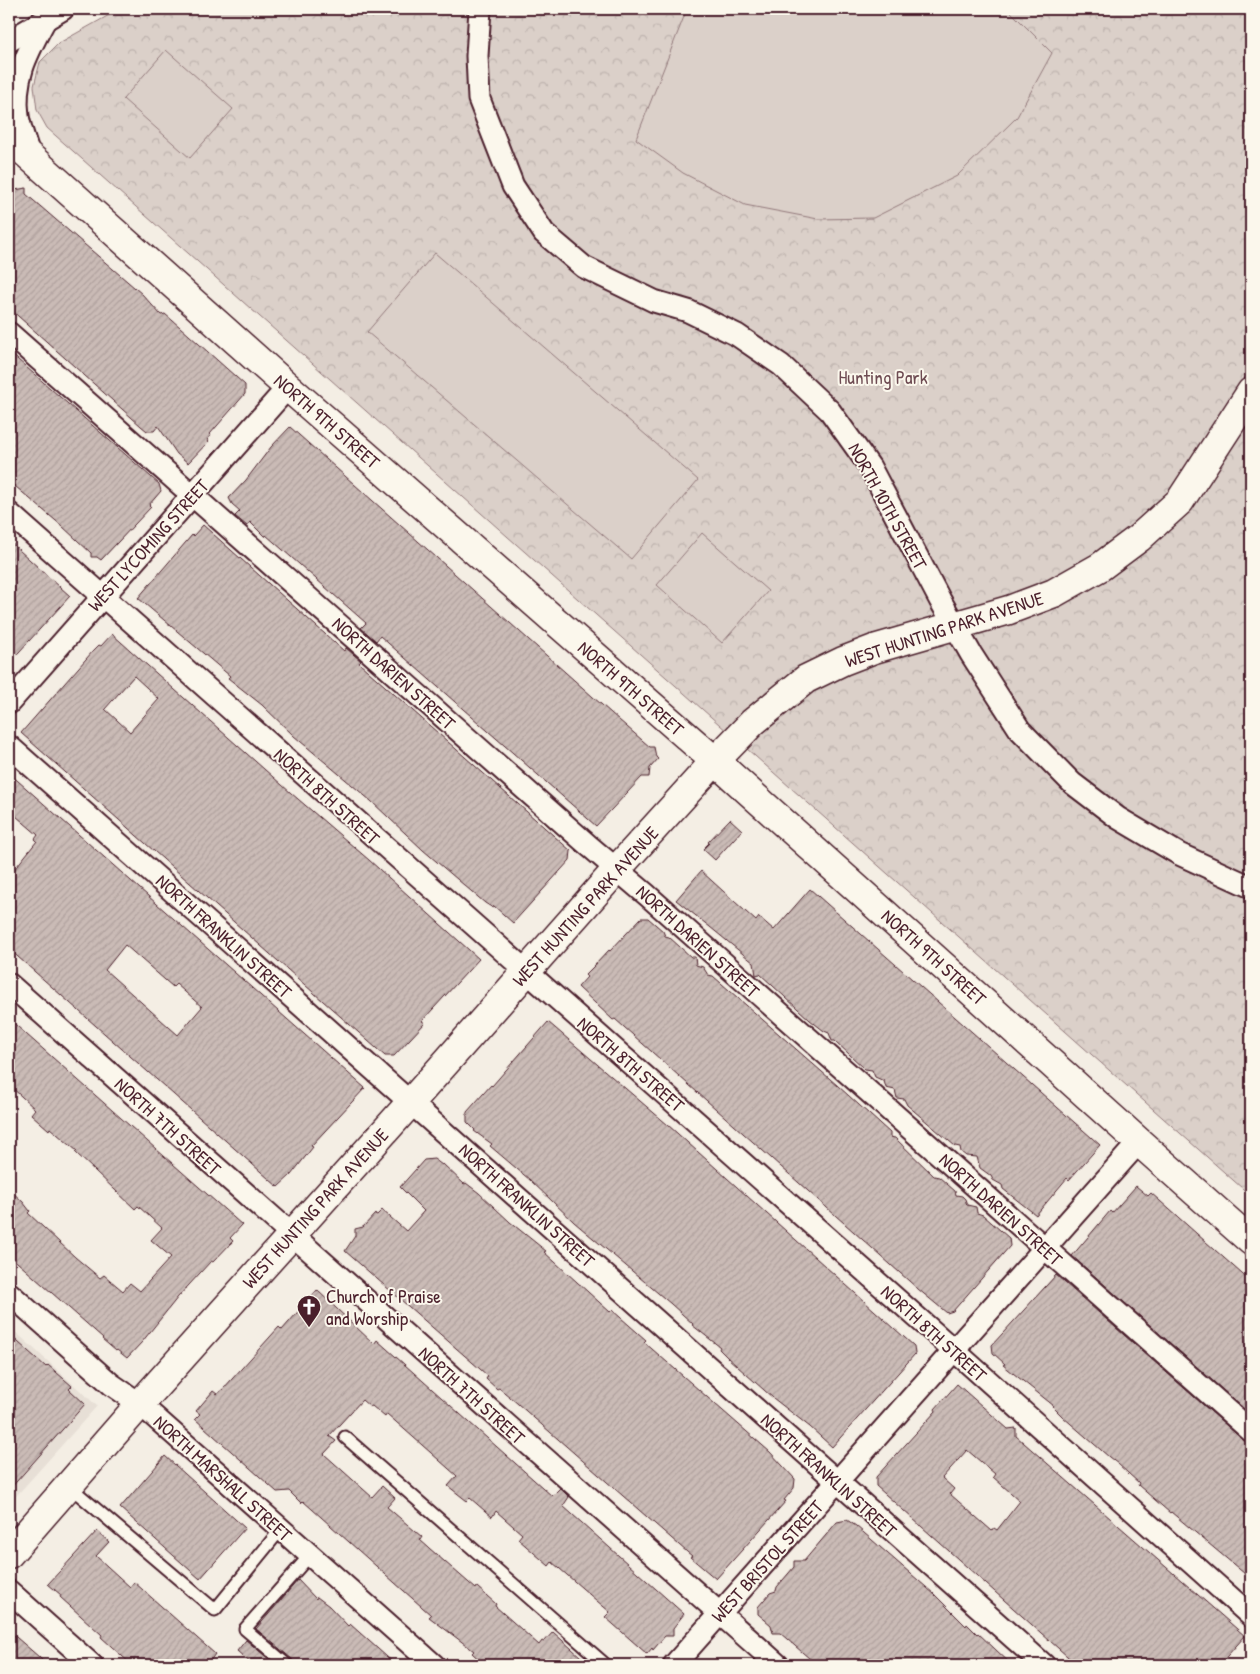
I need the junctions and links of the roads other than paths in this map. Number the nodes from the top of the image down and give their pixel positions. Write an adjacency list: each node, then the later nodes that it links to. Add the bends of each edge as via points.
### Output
1 (63, 9): 3 (street)
2 (480, 9): 13 (street, NORTH 10TH STREET, via 479,99 513,186 544,233 584,267 654,301 688,311 737,335 781,365 830,411 870,467)
3 (45, 20): 4 (street); 6 (street, via 25,58 17,86 18,117)
4 (9, 42)
5 (9, 138): 6 (main road, NORTH 9TH STREET)
6 (30, 157): 8 (main road, NORTH 9TH STREET)
7 (9, 333): 10 (street, NORTH DARIEN STREET)
8 (288, 387): 10 (street, WEST LYCOMING STREET); 16 (main road, NORTH 9TH STREET)
9 (1251, 392): 13 (main road, WEST HUNTING PARK AVENUE, via 1180,501 1139,538 1100,567 1054,592)
10 (193, 495): 12 (street, WEST LYCOMING STREET); 17 (street, NORTH DARIEN STREET)
11 (9, 514): 12 (street, NORTH 8TH STREET)
12 (102, 596): 14 (street, WEST LYCOMING STREET); 19 (street, NORTH 8TH STREET)
13 (955, 626): 16 (main road, WEST HUNTING PARK AVENUE, via 874,649 806,679 754,722); 18 (street, NORTH 10TH STREET, via 1020,730 1072,782 1118,818 1171,850)
14 (9, 703)
15 (9, 746): 21 (street, NORTH FRANKLIN STREET)
16 (715, 761): 17 (main road, WEST HUNTING PARK AVENUE); 22 (main road, NORTH 9TH STREET)
17 (617, 869): 19 (main road, WEST HUNTING PARK AVENUE); 25 (street, NORTH DARIEN STREET)
18 (1251, 887)
19 (526, 972): 21 (main road, WEST HUNTING PARK AVENUE); 27 (street, NORTH 8TH STREET)
20 (9, 984): 23 (street, NORTH 7TH STREET)
21 (411, 1102): 23 (main road, WEST HUNTING PARK AVENUE); 31 (street, NORTH FRANKLIN STREET)
22 (1139, 1142): 24 (main road, NORTH 9TH STREET); 25 (street, WEST BRISTOL STREET)
23 (291, 1234): 28 (main road, WEST HUNTING PARK AVENUE); 37 (street, NORTH 7TH STREET)
24 (1251, 1241)
25 (1045, 1248): 27 (street, WEST BRISTOL STREET); 29 (street, NORTH DARIEN STREET)
26 (9, 1293): 28 (street, NORTH MARSHALL STREET, via 111,1384)
27 (954, 1351): 31 (street, WEST BRISTOL STREET); 38 (street, NORTH 8TH STREET)
28 (140, 1404): 32 (main road, WEST HUNTING PARK AVENUE); 33 (street, NORTH MARSHALL STREET)
29 (1251, 1431)
30 (345, 1438): 42 (lane)
31 (837, 1482): 37 (street, WEST BRISTOL STREET); 45 (street, NORTH FRANKLIN STREET)
32 (69, 1486): 33 (lane, via 215,1610); 34 (main road, WEST HUNTING PARK AVENUE)
33 (281, 1529): 35 (street, NORTH MARSHALL STREET)
34 (9, 1554)
35 (310, 1555): 40 (lane, via 245,1629); 41 (street, NORTH MARSHALL STREET)
36 (9, 1591): 39 (street)
37 (720, 1614): 43 (street, WEST BRISTOL STREET); 44 (street, NORTH 7TH STREET)
38 (1251, 1616)
39 (92, 1665)
40 (287, 1665)
41 (434, 1665)
42 (606, 1665)
43 (674, 1665)
44 (778, 1665)
45 (1044, 1665)

